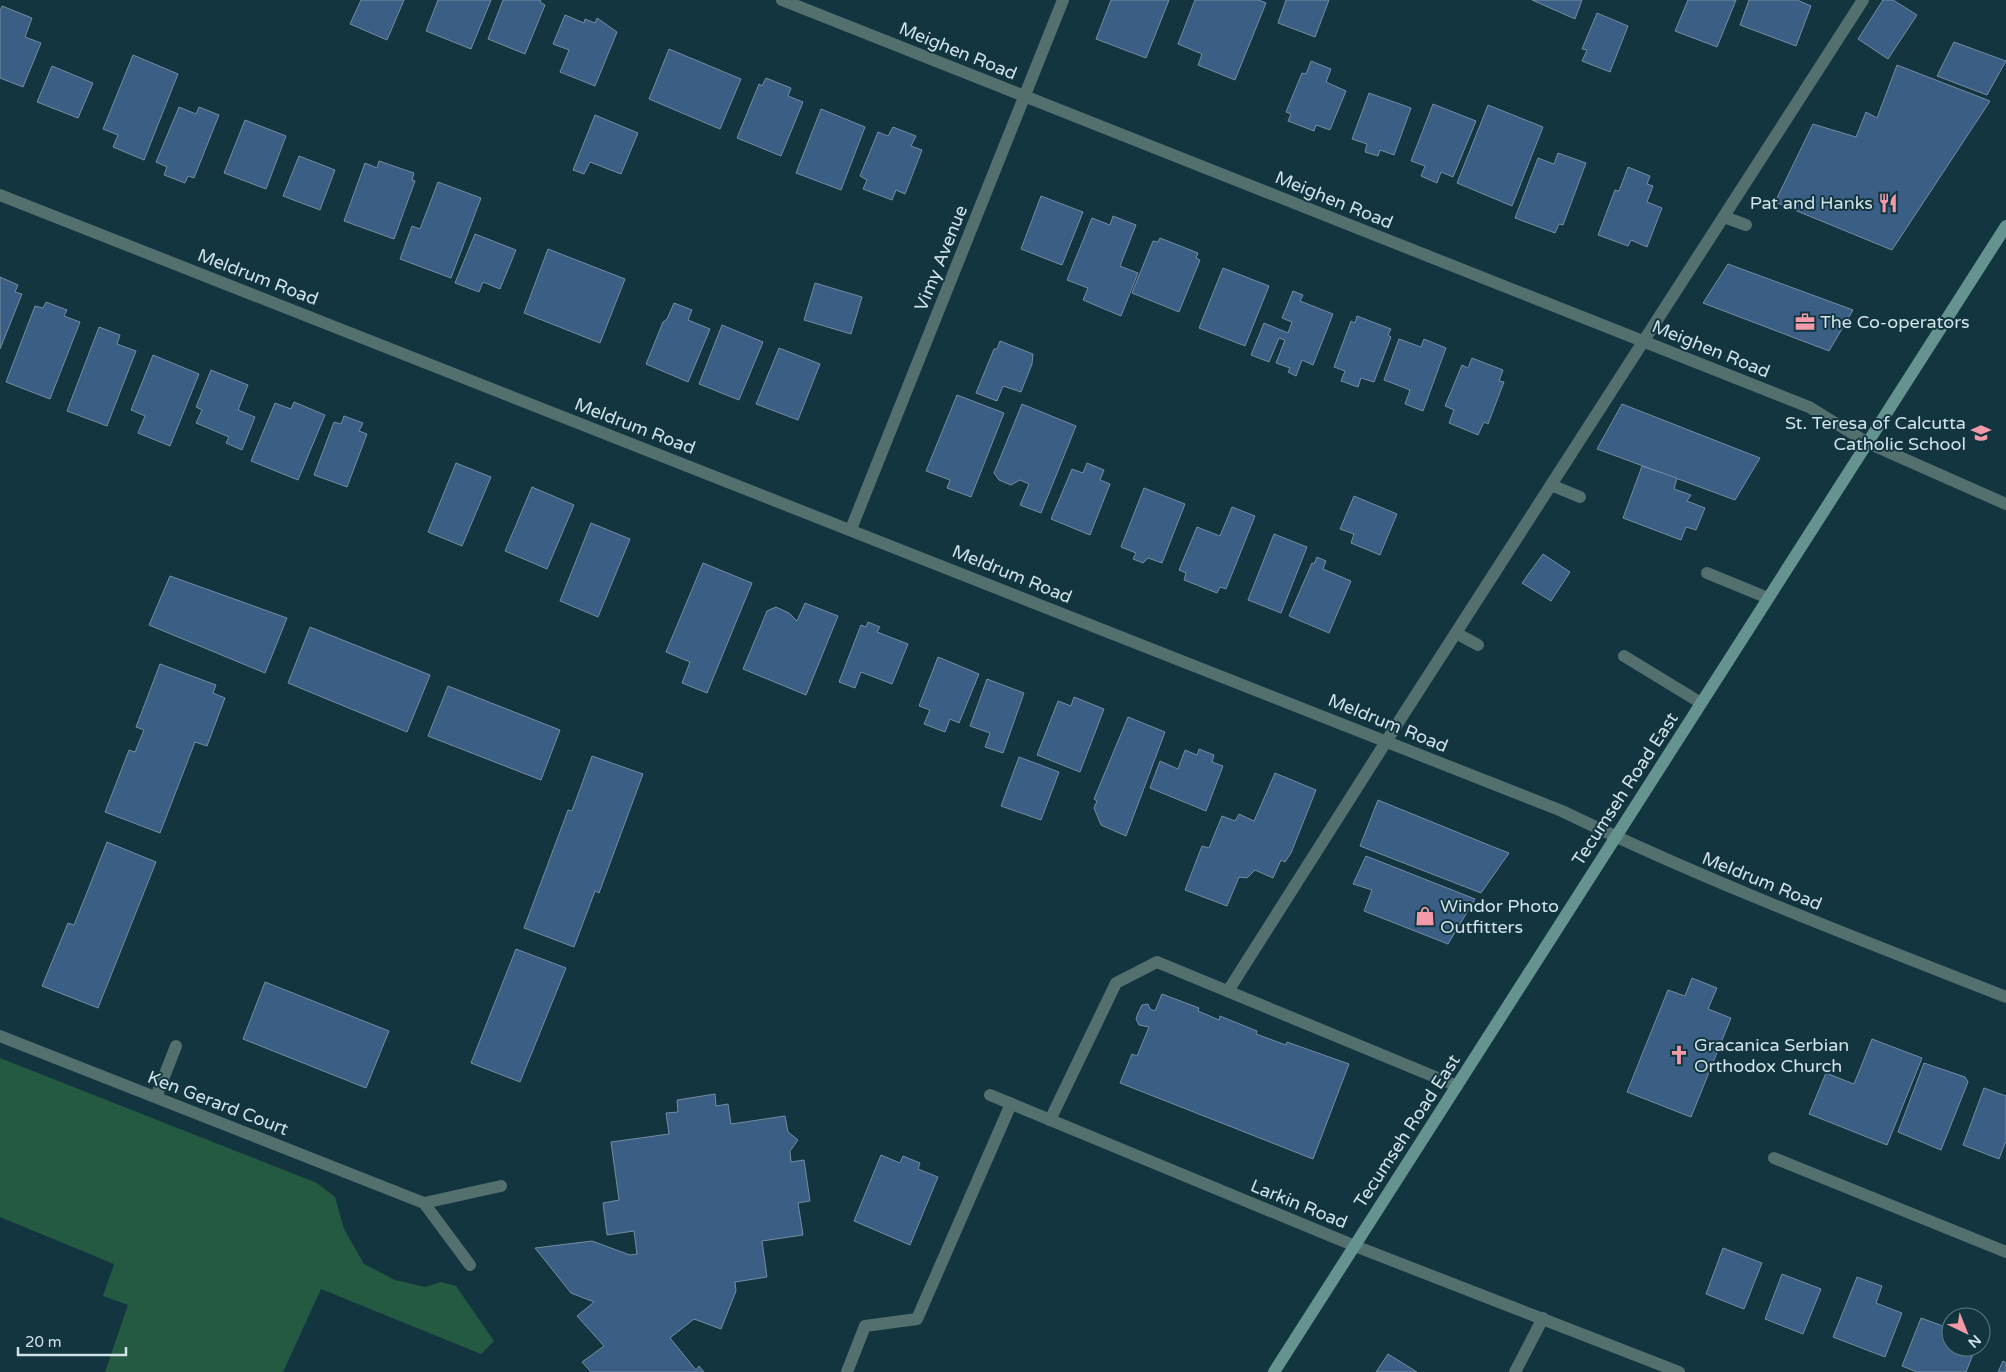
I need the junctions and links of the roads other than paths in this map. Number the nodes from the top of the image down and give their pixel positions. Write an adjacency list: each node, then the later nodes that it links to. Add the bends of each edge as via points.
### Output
1 (782, 0): 4 (street, Meighen Road)
2 (1063, 0): 4 (street, Vimy Avenue)
3 (1863, 0): 6 (street)
4 (1025, 96): 9 (street, Meighen Road); 14 (street, Vimy Avenue)
5 (0, 195): 14 (street, Meldrum Road)
6 (1724, 217): 7 (street); 9 (street)
7 (1746, 225)
8 (2006, 226): 10 (main road, Tecumseh Road East)
9 (1644, 342): 10 (street, Meighen Road, via 1809,407); 11 (street)
10 (1868, 443): 13 (street, Meighen Road); 16 (main road, Tecumseh Road East)
11 (1551, 485): 12 (street); 17 (street)
12 (1580, 497)
13 (2006, 504)
14 (850, 529): 21 (street, Meldrum Road)
15 (1706, 574): 16 (street)
16 (1768, 598): 20 (main road, Tecumseh Road East)
17 (1456, 633): 18 (street); 21 (street)
18 (1478, 645)
19 (1624, 656): 20 (street)
20 (1701, 703): 22 (main road, Tecumseh Road East)
21 (1386, 741): 22 (street, Meldrum Road, via 1562,811); 23 (street)
22 (1616, 837): 24 (street, Meldrum Road, via 1836,930); 27 (main road, Tecumseh Road East)
23 (1228, 991): 27 (street); 31 (street, via 1157,962 1116,983)
24 (2006, 997)
25 (0, 1036): 29 (street, Ken Gerard Court)
26 (176, 1046): 29 (street)
27 (1457, 1086): 35 (main road, Tecumseh Road East)
28 (990, 1095): 30 (street, Larkin Road)
29 (156, 1097): 34 (street, Ken Gerard Court)
30 (1011, 1104): 31 (street, Larkin Road); 39 (street, via 917,1319 865,1326)
31 (1050, 1120): 35 (street, Larkin Road)
32 (1774, 1158): 36 (street)
33 (501, 1186): 34 (street)
34 (424, 1203): 37 (street)
35 (1355, 1246): 38 (street, Larkin Road); 40 (main road, Tecumseh Road East)
36 (2006, 1252)
37 (470, 1265)
38 (1543, 1318): 41 (street); 42 (street, Larkin Road)
39 (847, 1372)
40 (1274, 1372)
41 (1515, 1372)
42 (1680, 1372)

